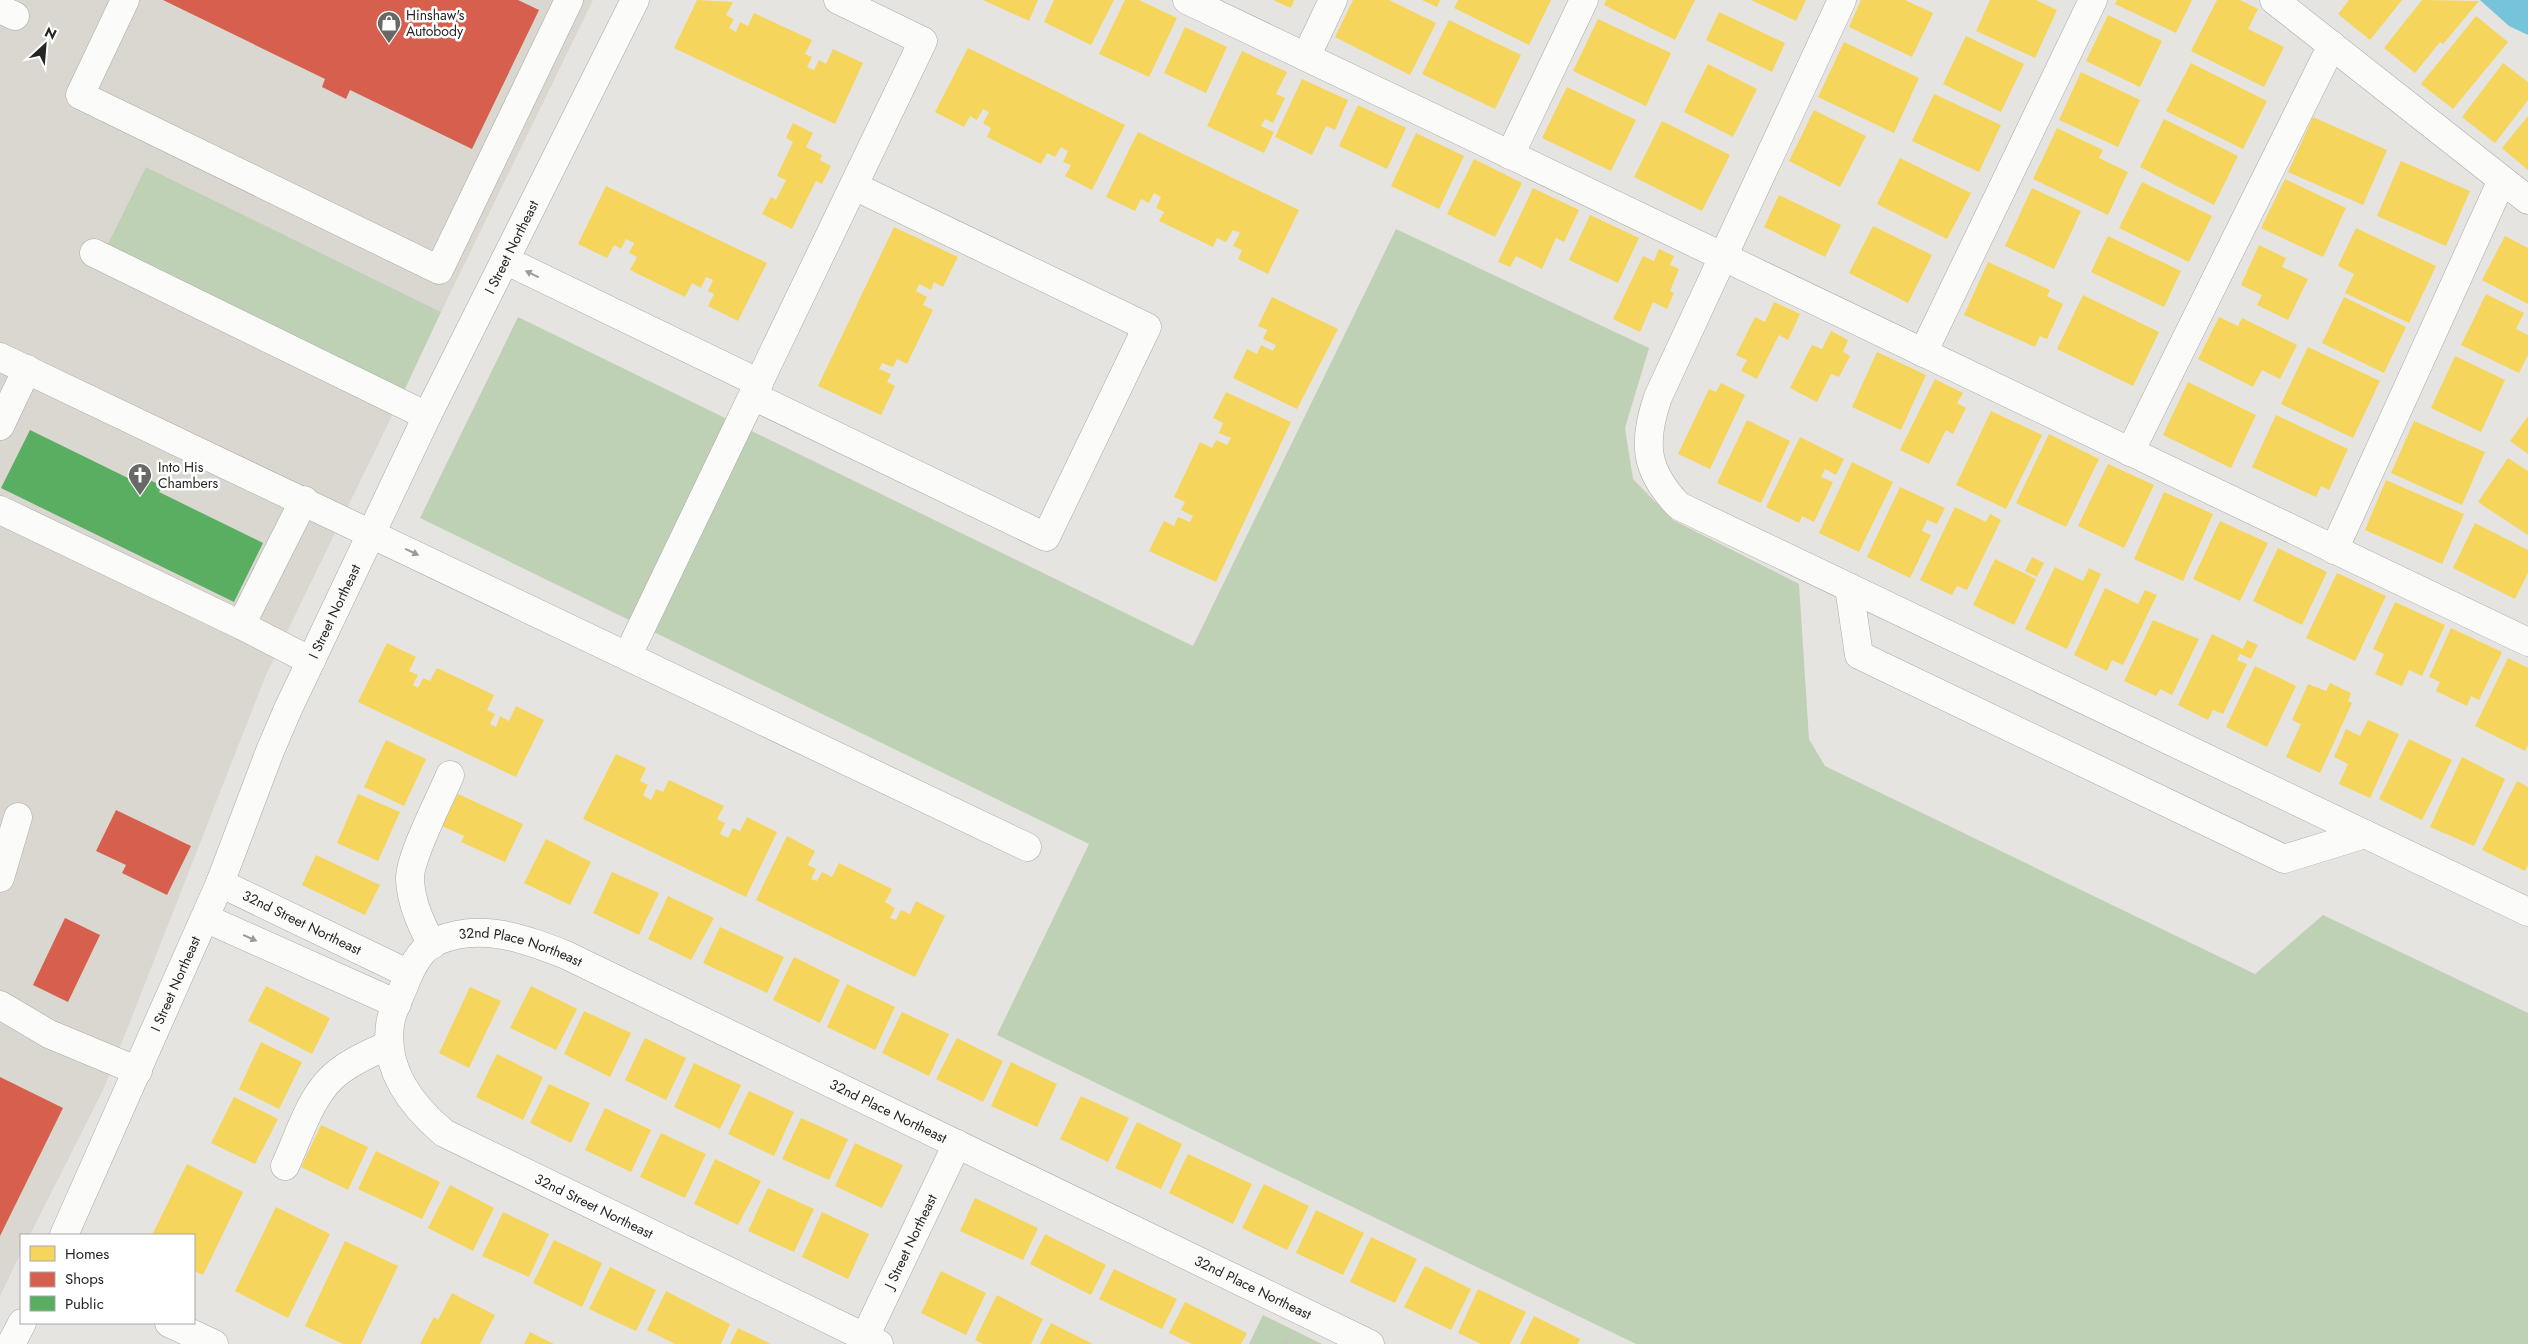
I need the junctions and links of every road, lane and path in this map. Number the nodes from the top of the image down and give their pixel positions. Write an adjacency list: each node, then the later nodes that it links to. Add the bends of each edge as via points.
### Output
1 (125, 0): 2 (street, via 80,94 439,270)
2 (569, 0)
3 (635, 0): 19 (street, I Street Northeast)
4 (838, 0): 15 (street, via 923,41)
5 (1187, 0): 12 (street)
6 (1333, 0): 12 (street)
7 (1584, 0): 13 (street)
8 (1842, 0): 18 (street)
9 (2093, 0): 20 (street)
10 (2274, 0): 11 (street)
11 (2332, 45): 14 (street); 26 (street)
12 (1306, 57): 13 (street)
13 (1510, 155): 18 (street)
14 (2502, 180): 16 (street); 30 (street)
15 (854, 186): 23 (street); 23 (street, via 1147,327 1106,413 1046,537)
16 (2528, 200)
17 (94, 253): 24 (street)
18 (1722, 256): 20 (street); 31 (street, via 1650,420 1648,444 1651,464 1662,489 1679,506)
19 (505, 260): 23 (street, one-way to 19); 24 (street, I Street Northeast)
20 (1923, 352): 26 (street)
21 (0, 357): 22 (street)
22 (27, 369): 25 (street); 27 (street)
23 (756, 389): 34 (street)
24 (427, 416): 29 (street, I Street Northeast)
25 (0, 426)
26 (2130, 452): 30 (street)
27 (304, 500): 29 (street); 32 (street)
28 (0, 510): 32 (street)
29 (372, 533): 34 (street, one-way to 34); 35 (street, I Street Northeast)
30 (2334, 550): 33 (street)
31 (1849, 587): 38 (street); 38 (street, via 1859,656 2284,858)
32 (240, 625): 35 (street)
33 (2527, 640)
34 (628, 655): 39 (street)
35 (311, 661): 41 (street, I Street Northeast, via 270,751)
36 (450, 774): 44 (street, via 414,860 410,878 417,916)
37 (18, 817): 40 (street)
38 (2365, 834): 42 (street)
39 (1027, 847)
40 (0, 878)
41 (220, 883): 43 (street, I Street Northeast); 45 (street, 32nd Street Northeast)
42 (2528, 912)
43 (205, 918): 46 (street, one-way to 46); 49 (street, I Street Northeast)
44 (432, 945): 45 (street, 32nd Place Northeast, via 421,954); 50 (street, 32nd Place Northeast, via 452,936 474,933 506,934 530,941 566,955)
45 (409, 974): 46 (street, 32nd Street Northeast)
46 (397, 1004): 48 (street, 32nd Street Northeast, via 390,1024)
47 (0, 1005): 49 (street, via 50,1034)
48 (389, 1045): 51 (street, via 358,1058 325,1084); 55 (street, 32nd Street Northeast, via 397,1078 429,1120 444,1133)
49 (138, 1071): 52 (street, I Street Northeast)
50 (957, 1144): 55 (street, J Street Northeast); 58 (street, 32nd Place Northeast)
51 (285, 1166)
52 (64, 1234)
53 (21, 1324): 56 (street)
54 (171, 1324): 57 (street)
55 (872, 1341)
56 (11, 1344)
57 (214, 1344)
58 (1370, 1344)

